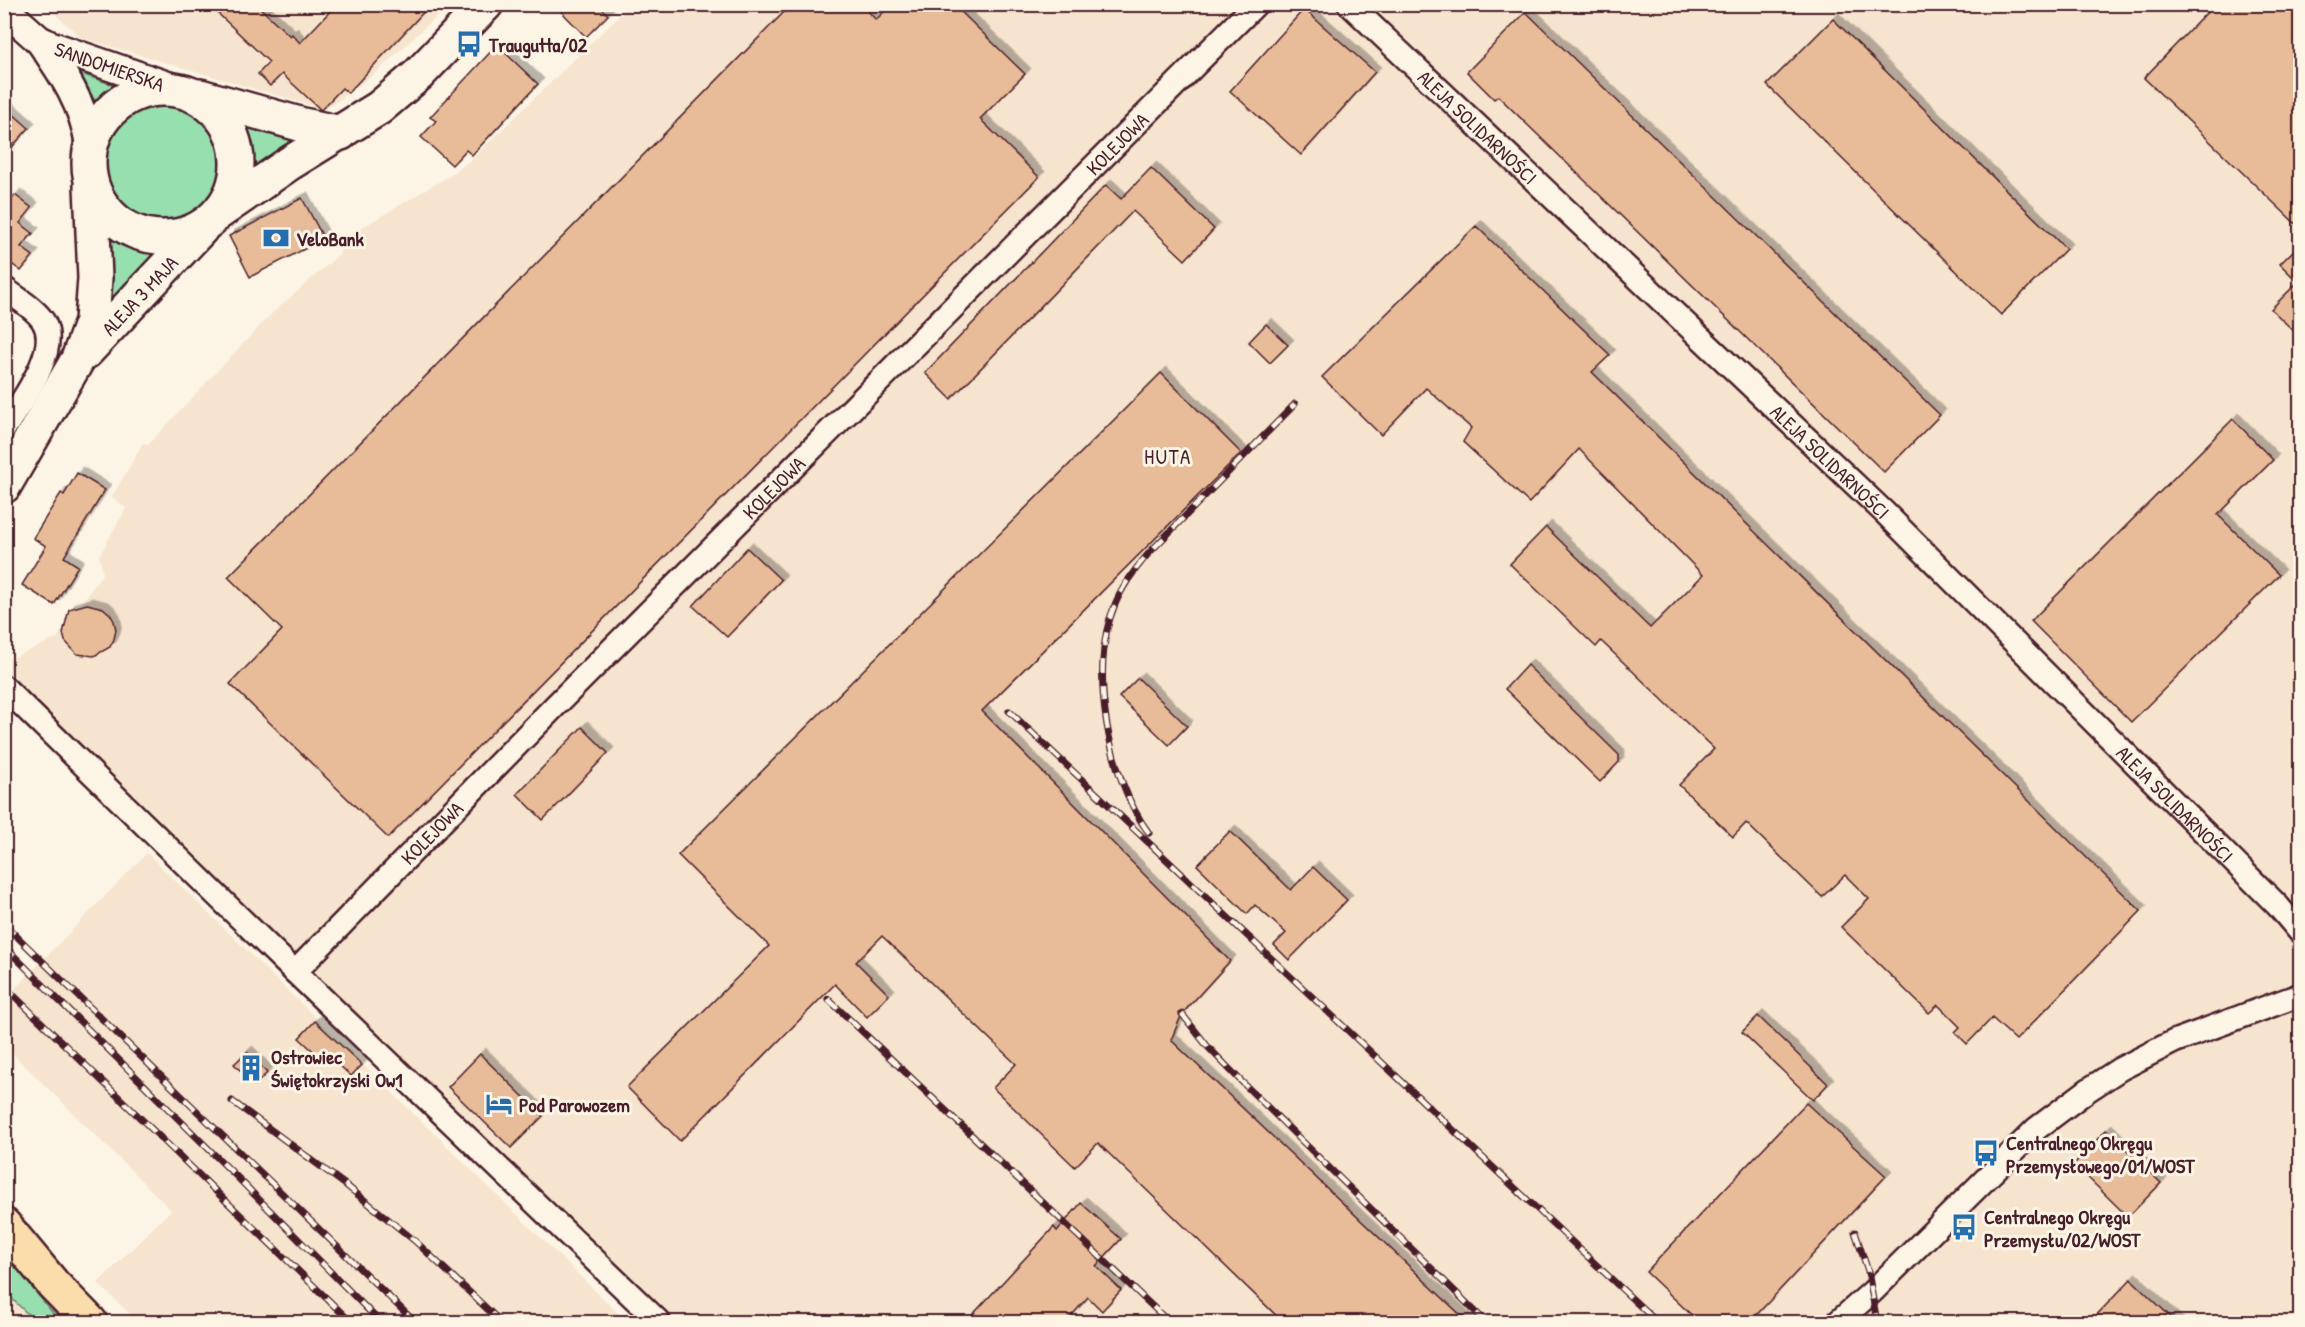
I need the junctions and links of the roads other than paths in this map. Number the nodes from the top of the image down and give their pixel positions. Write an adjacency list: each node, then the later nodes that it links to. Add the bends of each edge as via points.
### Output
1 (486, 4): 7 (main road, via 400,91)
2 (1256, 4): 17 (street, KOLEJOWA)
3 (1349, 4): 16 (street, ALEJA SOLIDARNOŚCI, via 1884,512)
4 (4, 9): 5 (street, SANDOMIERSKA)
5 (39, 40): 6 (street, SANDOMIERSKA); 8 (street, SANDOMIERSKA, via 76,96)
6 (185, 92): 7 (main road); 8 (main road, via 157,88 126,98 101,120); 10 (main road, via 218,112 234,140 237,174 230,195)
7 (341, 133): 10 (main road, via 290,163)
8 (90, 145): 9 (main road)
9 (91, 184): 10 (main road, via 108,213 135,232 179,236); 12 (main road, ALEJA 3 MAJA, via 95,303 88,337)
10 (209, 221): 12 (main road, ALEJA 3 MAJA)
11 (4, 288): 13 (street, via 40,317 48,330 44,360)
12 (78, 360): 14 (main road, ALEJA 3 MAJA)
13 (4, 429)
14 (12, 473)
15 (4, 687): 17 (street)
16 (2301, 932)
17 (295, 972): 21 (street)
18 (2301, 994): 22 (street, via 2175,1041 2088,1090 2037,1129)
19 (4, 1225): 20 (main road)
20 (90, 1323)
21 (658, 1323)
22 (1838, 1323)

